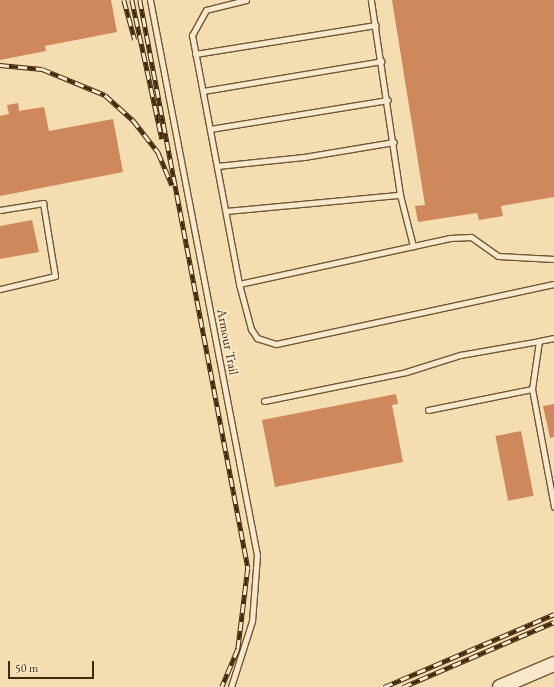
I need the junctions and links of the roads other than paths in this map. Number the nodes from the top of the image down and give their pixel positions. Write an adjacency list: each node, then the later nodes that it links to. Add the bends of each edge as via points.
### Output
1 (150, 0): 27 (lane, Armour Trail, via 257,555 252,621)
2 (246, 0): 5 (lane, via 206,10 192,35)
3 (371, 0): 4 (lane)
4 (376, 25): 5 (lane); 6 (lane)
5 (195, 54): 7 (lane)
6 (382, 61): 7 (lane); 8 (lane)
7 (203, 91): 9 (lane)
8 (388, 100): 9 (lane); 10 (lane)
9 (210, 129): 11 (lane)
10 (394, 142): 11 (lane, via 304,158); 12 (lane)
11 (217, 166): 14 (lane)
12 (400, 195): 14 (lane); 15 (lane)
13 (0, 210): 19 (lane, via 43,203 55,276)
14 (226, 211): 17 (lane)
15 (413, 246): 16 (lane, via 471,237 498,256); 17 (lane)
16 (554, 259)
17 (240, 284): 18 (lane, via 250,329 257,338 276,344)
18 (554, 284)
19 (0, 289)
20 (554, 338): 21 (lane)
21 (539, 341): 22 (lane); 23 (lane, via 460,355 406,372)
22 (532, 389): 24 (lane); 25 (lane)
23 (264, 402)
24 (428, 410)
25 (554, 508)
26 (554, 664): 28 (main road)
27 (231, 687)
28 (500, 687)

